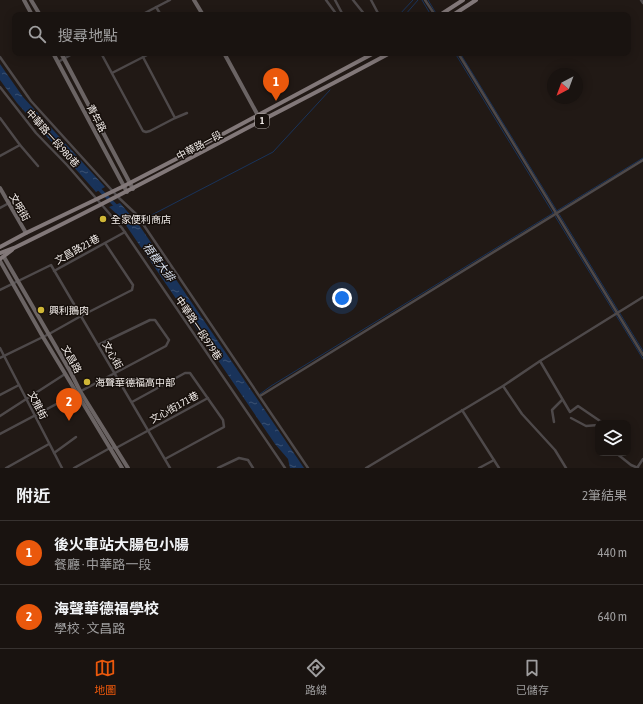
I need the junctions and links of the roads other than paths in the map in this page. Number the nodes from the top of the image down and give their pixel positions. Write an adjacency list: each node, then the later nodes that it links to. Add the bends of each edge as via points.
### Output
1 (24, 0): 15 (street)
2 (31, 0): 16 (street)
3 (170, 0): 14 (street)
4 (194, 0): 19 (street)
5 (326, 0): 20 (street)
6 (335, 0): 21 (street)
7 (353, 0): 22 (street)
8 (371, 0): 23 (street)
9 (425, 0): 24 (street)
10 (463, 0): 25 (main road)
11 (476, 0): 26 (main road)
12 (641, 0): 13 (street)
13 (643, 3)
14 (156, 7): 17 (street); 18 (street)
15 (30, 12)
16 (38, 12)
17 (147, 12)
18 (159, 12)
19 (201, 12)
20 (335, 12)
21 (341, 12)
22 (363, 12)
23 (377, 12)
24 (433, 12)
25 (445, 12)
26 (458, 12)
27 (55, 56): 37 (street, 青年路)
28 (68, 56): 36 (street)
29 (103, 56): 38 (street)
30 (226, 56): 41 (street)
31 (366, 56): 41 (main road, 中華路一段 / 1)
32 (385, 56): 44 (main road, 中華路一段 / 1)
33 (460, 56): 60 (street)
34 (0, 57): 53 (street, via 31,101)
35 (143, 57): 38 (street); 43 (street)
36 (64, 58): 37 (street); 49 (street, 青年路)
37 (58, 62): 50 (street, 青年路)
38 (112, 73): 43 (street, via 144,131 150,131)
39 (0, 86): 56 (street, 中華路一段980巷, via 36,133)
40 (187, 113): 43 (street)
41 (258, 115): 44 (street); 49 (main road, 中華路一段 / 1)
42 (0, 118): 45 (street)
43 (175, 118)
44 (261, 121): 52 (main road, 中華路一段 / 1)
45 (20, 145): 46 (street); 48 (street)
46 (0, 156)
47 (643, 160): 60 (street)
48 (38, 166)
49 (130, 183): 50 (main road, 中華路一段 / 1); 52 (street, 青年路)
50 (124, 186): 53 (main road, 中華路一段 / 1); 54 (street, 青年路)
51 (0, 188): 57 (street, 文明街)
52 (133, 189): 54 (main road, 中華路一段 / 1)
53 (113, 191): 55 (street); 56 (main road, 中華路一段 / 1)
54 (127, 192): 55 (main road, 中華路一段 / 1)
55 (118, 197): 58 (main road, 中華路一段 / 1); 91 (street, via 143,224)
56 (99, 198): 58 (street, 中華路一段979巷); 62 (main road, 中華路一段 / 1)
57 (9, 204): 59 (street); 62 (street, 文明街)
58 (104, 204): 61 (street, 中華路一段979巷); 67 (main road, 中華路一段 / 1)
59 (0, 208)
60 (556, 214): 75 (street); 91 (street)
61 (125, 232): 65 (street, 文昌路21巷); 122 (street, 中華路一段979巷)
62 (26, 233): 63 (main road, 中華路一段 / 1)
63 (10, 241): 64 (main road, 中華路一段 / 1); 66 (main road, 中華路一段 / 1)
64 (0, 243)
65 (105, 243): 70 (street, 文昌路21巷); 76 (street, via 133,285 132,290)
66 (0, 248)
67 (14, 248): 68 (main road, 中華路一段 / 1); 69 (main road, 中華路一段 / 1)
68 (0, 253)
69 (1, 259): 71 (street, 文昌路); 72 (street, 文昌路)
70 (54, 271): 71 (street, 文昌路21巷, via 51,265); 76 (street, 文心街)
71 (18, 281): 72 (street); 77 (street, 文昌路)
72 (13, 284): 73 (street); 78 (street, 文昌路)
73 (0, 290)
74 (643, 297): 75 (street)
75 (618, 313): 81 (street); 84 (street)
76 (81, 316): 77 (street); 79 (street, 文心街)
77 (49, 334): 78 (street); 89 (street, 文昌路, via 70,371)
78 (43, 337): 82 (street); 85 (street, 文昌路)
79 (98, 345): 86 (street, 文心街); 86 (street, via 150,320 155,320 170,340 166,346)
80 (0, 348): 82 (street, 文雅街)
81 (643, 355)
82 (4, 356): 83 (street); 87 (street, 文雅街)
83 (0, 358)
84 (540, 361): 88 (street); 94 (street)
85 (66, 374): 89 (street, 文昌路); 93 (street)
86 (115, 374): 89 (street); 95 (street, 文心街)
87 (19, 385): 90 (street); 93 (street, 文雅街)
88 (503, 386): 96 (street); 127 (street, via 522,414 555,450)
89 (78, 392): 97 (street); 107 (street, 文昌路); 108 (street, 文昌路)
90 (0, 395)
91 (260, 396): 123 (street)
92 (208, 398): 95 (street, via 192,375 187,373); 103 (street, 文心街171巷); 112 (street, via 223,420 224,428)
93 (26, 399): 97 (street, 文雅街); 98 (street)
94 (562, 400): 100 (street, via 570,412 578,406); 101 (street, via 552,410)
95 (132, 402): 103 (street, 文心街)
96 (462, 410): 113 (street); 124 (street)
97 (34, 415): 104 (street); 106 (street, 文雅街)
98 (0, 416)
99 (571, 418): 102 (street, via 586,426)
100 (597, 420)
101 (554, 422)
102 (595, 425)
103 (148, 430): 108 (street, 文心街171巷); 112 (street, 文心街)
104 (0, 434)
105 (76, 437): 109 (street)
106 (50, 444): 109 (street, 文雅街); 114 (street)
107 (110, 448): 108 (street); 116 (street); 117 (street, 文昌路)
108 (116, 448): 118 (street, 文昌路)
109 (54, 453): 115 (street, 文雅街)
110 (620, 456): 128 (street)
111 (643, 458): 128 (street)
112 (165, 459): 119 (street, 文心街)
113 (494, 460): 125 (street); 126 (street)
114 (6, 468)
115 (62, 468)
116 (74, 468)
117 (122, 468)
118 (128, 468)
119 (170, 468)
120 (218, 468): 121 (street, via 238,458 248,460)
121 (253, 468)
122 (285, 468)
123 (308, 468)
124 (366, 468)
125 (479, 468)
126 (499, 468)
127 (566, 468)
128 (637, 468)

